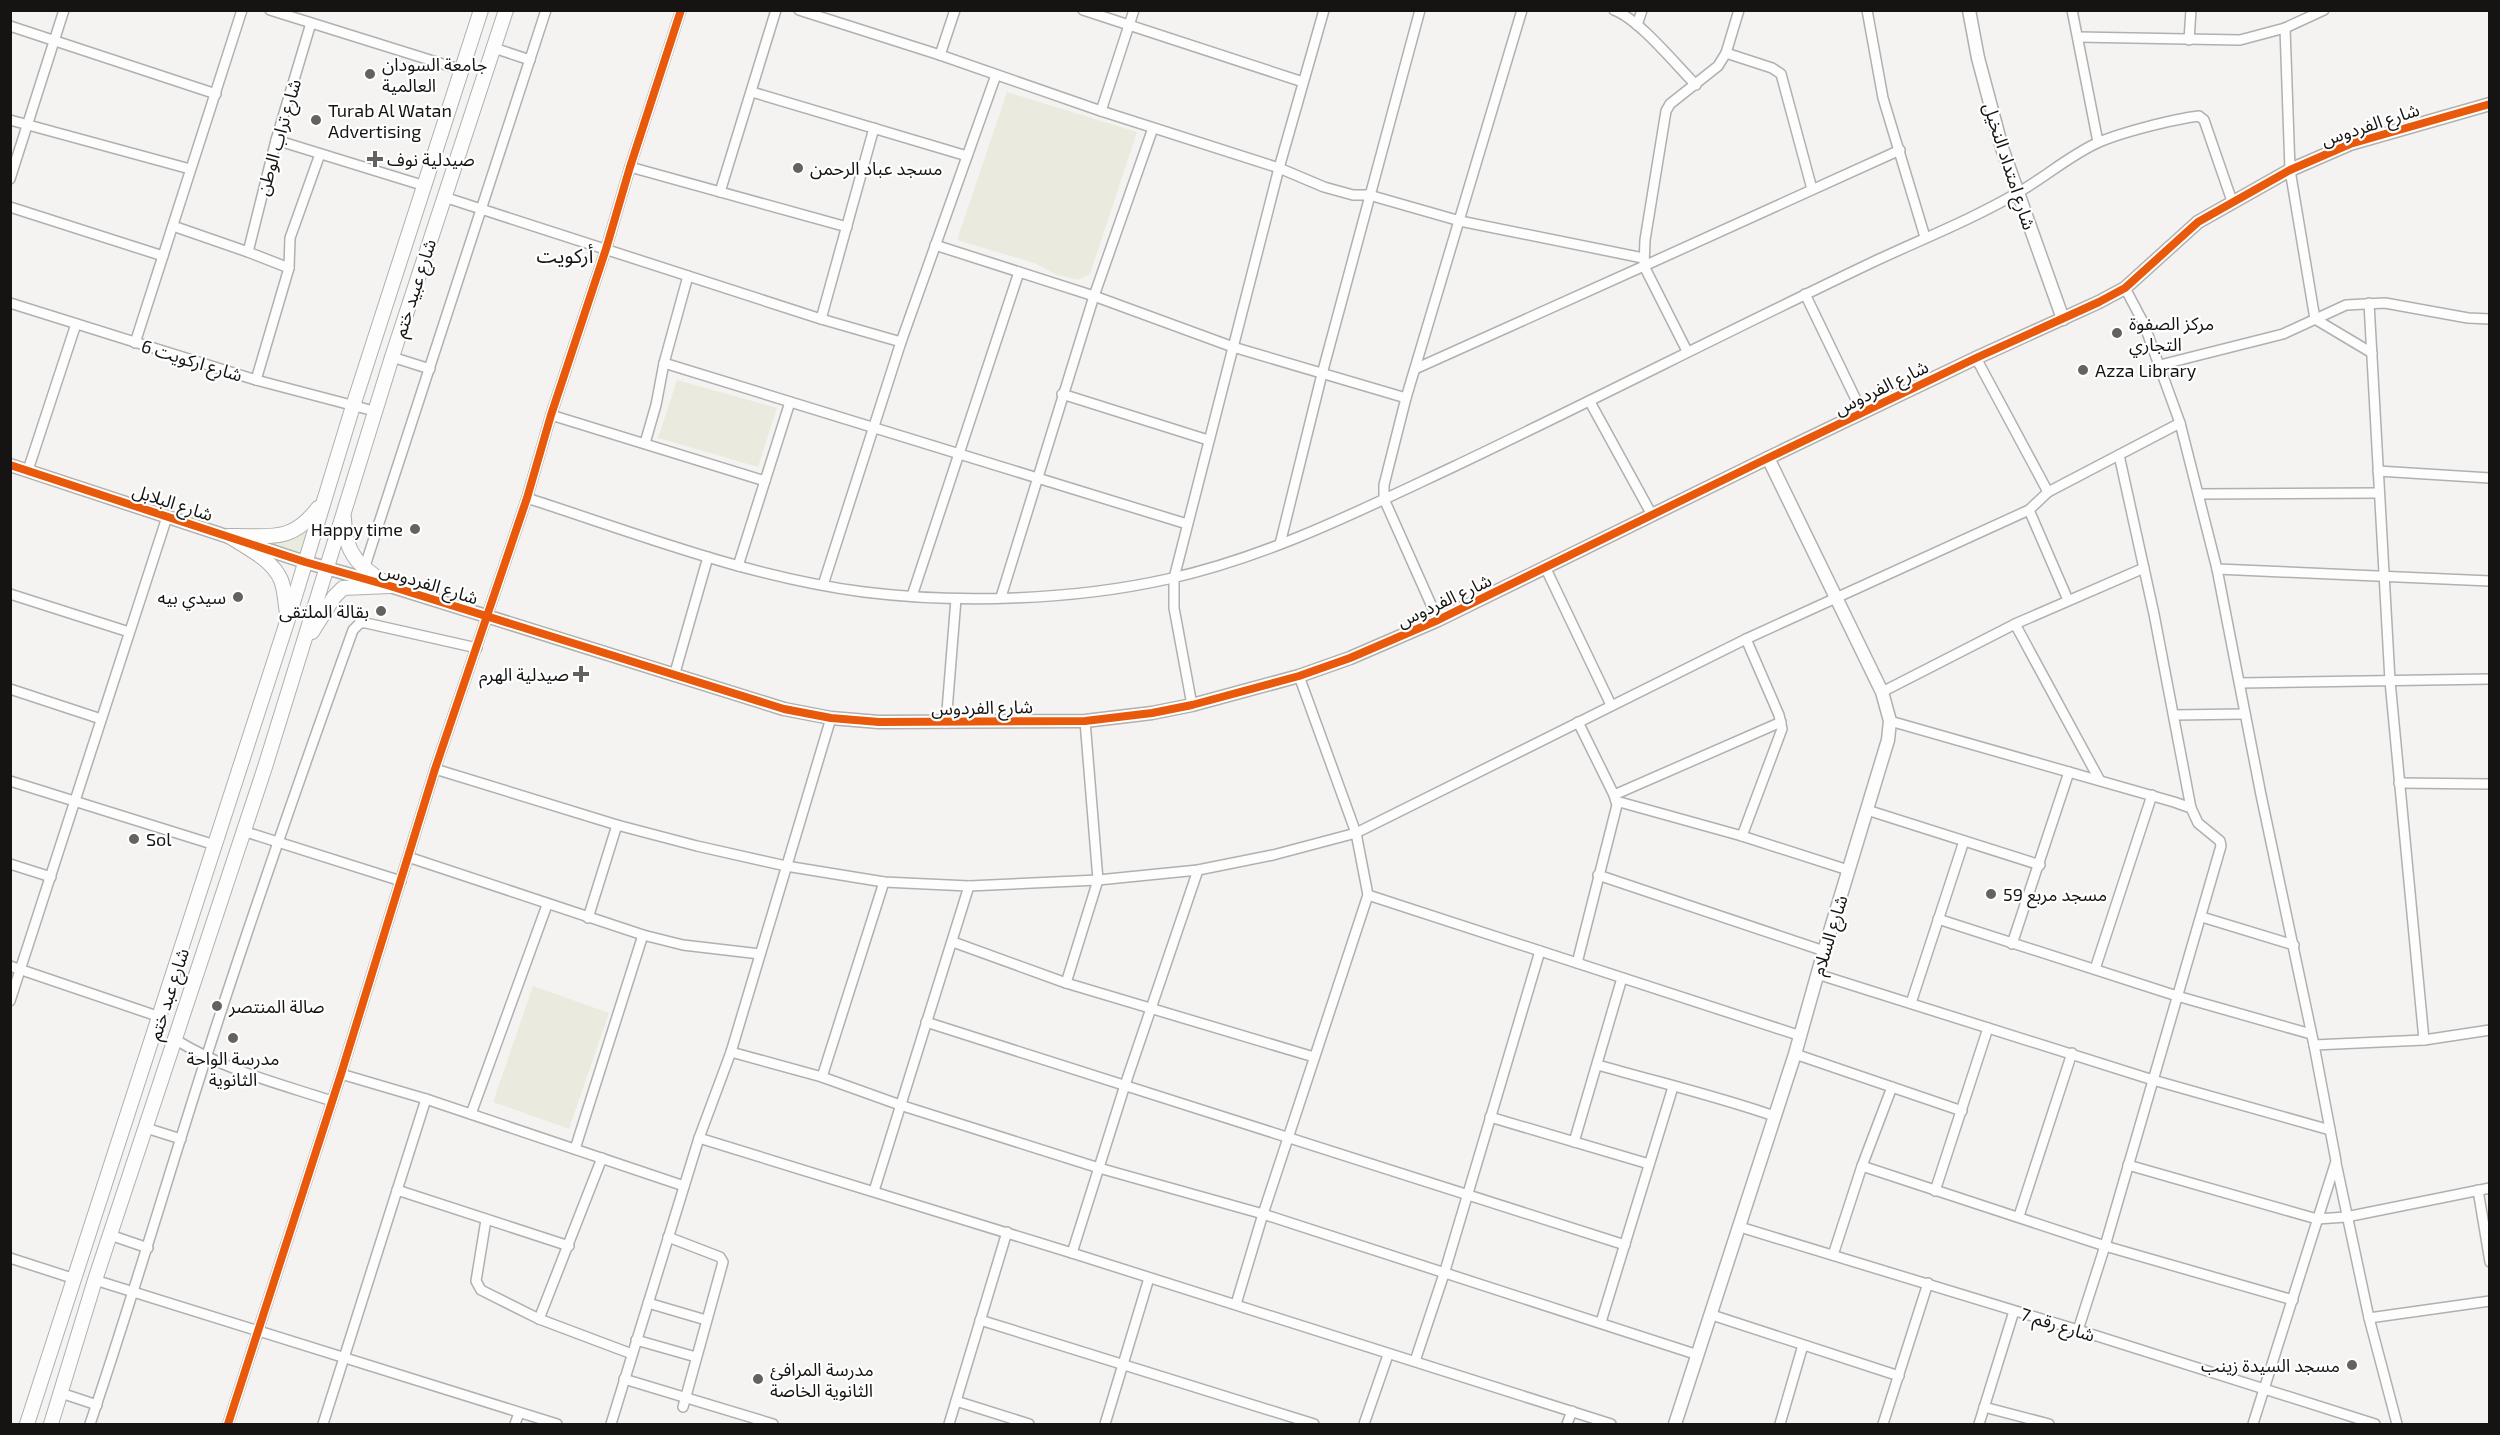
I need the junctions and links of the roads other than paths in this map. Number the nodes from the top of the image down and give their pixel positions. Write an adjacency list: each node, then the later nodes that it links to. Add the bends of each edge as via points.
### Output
1 (64, 10): 31 (street)
2 (242, 10): 41 (street)
3 (270, 10): 24 (street)
4 (482, 10): 36 (main road, شارع عبيد ختم)
5 (507, 10): 32 (main road, شارع عبيد ختم)
6 (546, 10): 35 (street)
7 (681, 10): 53 (street)
8 (776, 10): 40 (street)
9 (799, 10): 34 (street)
10 (955, 10): 34 (street)
11 (1083, 10): 27 (street)
12 (1134, 10): 27 (street)
13 (1324, 10): 38 (street)
14 (1420, 10): 62 (street)
15 (1522, 10): 67 (street)
16 (1614, 10): 25 (street)
17 (1642, 10): 25 (street)
18 (1739, 10): 33 (street)
19 (1867, 10): 50 (street, via 1883,98)
20 (1969, 10): 61 (street, شارع امتداد النخيل, via 1988,99)
21 (2072, 10): 29 (street)
22 (2191, 10): 30 (street)
23 (2324, 10): 28 (street)
24 (311, 23): 36 (street); 48 (street, شارع تراب الوطن)
25 (1637, 25): 39 (street)
26 (10, 26): 31 (street)
27 (1129, 26): 38 (street); 43 (street)
28 (2285, 28): 30 (street, via 2240,40); 56 (street)
29 (2078, 37): 30 (street); 49 (street)
30 (2189, 40)
31 (54, 41): 41 (street); 45 (street)
32 (494, 48): 35 (street); 63 (main road, شارع عبيد ختم)
33 (1726, 53): 39 (street, via 1712,73); 59 (street, via 1781,74)
34 (940, 55): 37 (street)
35 (530, 60): 66 (street)
36 (462, 70): 58 (main road, شارع عبيد ختم)
37 (996, 75): 43 (street); 52 (street)
38 (1303, 82): 54 (street)
39 (1696, 85): 75 (street, via 1670,104 1663,120)
40 (752, 92): 46 (street); 60 (street)
41 (216, 94): 55 (street)
42 (2490, 104): 56 (street, شارع الفردوس, via 2350,144)
43 (1101, 111): 47 (street)
44 (10, 120): 45 (street)
45 (27, 126): 55 (street); 57 (street)
46 (874, 128): 52 (street); 69 (street)
47 (1153, 128): 54 (street); 81 (street)
48 (276, 140): 51 (street); 73 (street, شارع تراب الوطن)
49 (2098, 142): 61 (street); 64 (street, via 2199,116 2204,120)
50 (1900, 150): 59 (street); 70 (street)
51 (320, 154): 58 (street); 76 (street, via 290,238)
52 (967, 156): 71 (street)
53 (630, 167): 60 (street); 72 (street)
54 (1279, 168): 62 (street, via 1324,187); 91 (street)
55 (190, 169): 68 (street)
56 (2289, 170): 64 (street, شارع الفردوس); 86 (street)
57 (10, 179)
58 (425, 186): 106 (main road, شارع عبيد ختم)
59 (1812, 189): 75 (street)
60 (720, 192): 69 (street)
61 (2017, 194): 70 (street); 85 (street, شارع امتداد النخيل)
62 (1369, 195): 67 (street); 100 (street)
63 (444, 197): 66 (street); 94 (main road, شارع عبيد ختم)
64 (2232, 201): 79 (street, شارع الفردوس, via 2198,222)
65 (10, 207): 74 (street)
66 (483, 209): 72 (street); 98 (street)
67 (1460, 221): 75 (street); 99 (street)
68 (173, 226): 73 (street); 74 (street)
69 (848, 227): 84 (street)
70 (1925, 237): 80 (street)
71 (935, 245): 77 (street); 89 (street)
72 (606, 249): 78 (street); 109 (street)
73 (248, 252): 76 (street)
74 (163, 256): 90 (street)
75 (1644, 262): 92 (street); 99 (street)
76 (289, 268): 101 (street)
77 (1019, 272): 81 (street); 114 (street)
78 (688, 276): 84 (street); 96 (street)
79 (2125, 288): 85 (street, شارع الفردوس); 97 (street)
80 (1804, 294): 92 (street); 108 (street)
81 (1094, 296): 91 (street); 102 (street)
82 (10, 303): 88 (street, شارع اركويت 6)
83 (2369, 303): 86 (street, via 2346,305); 87 (street); 93 (street)
84 (821, 319): 89 (street)
85 (2063, 319): 95 (street, شارع الفردوس)
86 (2315, 319): 93 (street); 97 (street, via 2283,334)
87 (2490, 319)
88 (76, 324): 90 (street, شارع اركويت 6); 118 (street)
89 (901, 342): 111 (street)
90 (135, 343): 101 (street, شارع اركويت 6)
91 (1233, 347): 100 (street); 112 (street)
92 (1687, 351): 105 (street)
93 (2372, 353): 119 (street)
94 (392, 357): 98 (street); 107 (main road, شارع عبيد ختم)
95 (1976, 358): 108 (street, شارع الفردوس); 123 (street)
96 (664, 363): 104 (street); 113 (street)
97 (2160, 364): 110 (street)
98 (430, 369): 141 (street)
99 (1415, 369): 103 (street)
100 (1322, 374): 103 (street); 135 (street)
101 (256, 380): 106 (street, شارع اركويت 6)
102 (1062, 394): 112 (street); 120 (street)
103 (1406, 398): 127 (street, via 1387,469)
104 (790, 402): 111 (street); 122 (street)
105 (1590, 402): 127 (street); 131 (street)
106 (353, 406): 107 (street, شارع اركويت 6); 128 (main road, شارع عبيد ختم)
107 (374, 411): 129 (main road, شارع عبيد ختم)
108 (1862, 412): 116 (street, شارع الفردوس)
109 (551, 415): 113 (street); 126 (street)
110 (2180, 423): 115 (street); 125 (street)
111 (873, 426): 114 (street); 147 (street)
112 (1208, 440): 133 (street)
113 (645, 443): 122 (street)
114 (959, 453): 120 (street); 150 (street)
115 (2119, 455): 123 (street); 140 (street)
116 (1768, 458): 131 (street, شارع الفردوس); 152 (street, شارع السلام)
117 (10, 465): 118 (street, شارع البلابل)
118 (28, 470): 132 (street, شارع البلابل)
119 (2378, 471): 121 (street); 124 (street)
120 (1037, 478): 133 (street); 151 (street)
121 (2490, 478)
122 (765, 481): 138 (street)
123 (2048, 492): 130 (street)
124 (2378, 493): 125 (street); 144 (street)
125 (2199, 494): 143 (street)
126 (527, 498): 136 (street); 155 (street)
127 (1384, 499): 135 (street); 157 (street)
128 (323, 501): 134 (main road, via 310,519 287,535); 137 (main road, شارع عبيد ختم)
129 (344, 508): 139 (main road, شارع عبيد ختم); 141 (main road, via 348,543)
130 (2029, 510): 152 (street); 154 (street)
131 (1652, 515): 142 (street, شارع الفردوس)
132 (166, 517): 134 (street, شارع البلابل); 159 (street)
133 (1187, 524): 145 (street)
134 (229, 536): 137 (street, شارع البلابل); 156 (main road, via 276,571)
135 (1280, 544): 145 (street)
136 (708, 557): 138 (street); 163 (street)
137 (305, 562): 139 (street, شارع البلابل); 156 (main road, شارع عبد ختم)
138 (738, 566): 147 (street)
139 (327, 568): 148 (street, شارع الفردوس); 162 (main road, شارع عبد ختم)
140 (2144, 568): 154 (street); 173 (street)
141 (364, 569): 148 (main road)
142 (1546, 569): 157 (street, شارع الفردوس); 171 (street)
143 (2217, 569): 144 (street); 167 (street)
144 (2385, 577): 146 (street); 166 (street)
145 (1174, 578): 151 (street, via 1098,592); 170 (street, via 1174,608)
146 (2490, 581)
147 (823, 585): 150 (street)
148 (390, 586): 155 (street, شارع الفردوس); 162 (main road, via 343,588)
149 (10, 594): 159 (street)
150 (912, 596): 153 (street)
151 (1001, 597): 153 (street)
152 (1836, 597): 160 (street); 169 (street, شارع السلام)
153 (956, 599): 180 (street)
154 (2068, 600): 158 (street)
155 (488, 617): 161 (street); 163 (street, شارع الفردوس)
156 (288, 619): 198 (main road, شارع عبد ختم)
157 (1438, 620): 164 (street, شارع الفردوس)
158 (2015, 624): 169 (street); 183 (street)
159 (129, 632): 175 (street)
160 (1746, 639): 171 (street); 179 (street)
161 (477, 648): 181 (street); 197 (street, via 360,623 353,630)
162 (298, 658): 193 (main road, شارع عبد ختم)
163 (674, 676): 174 (street, شارع الفردوس, via 784,709)
164 (1299, 676): 170 (street, شارع الفردوس); 194 (street)
165 (2490, 679): 166 (street)
166 (2390, 681): 167 (street); 185 (street)
167 (2240, 683): 172 (street)
168 (10, 689): 175 (street)
169 (1882, 692): 177 (street, شارع السلام)
170 (1192, 705): 176 (street, شارع الفردوس)
171 (1611, 705): 178 (street)
172 (2245, 714): 173 (street); 219 (street)
173 (2174, 715): 190 (street)
174 (831, 718): 180 (street, شارع الفردوس); 202 (street)
175 (102, 719): 189 (street)
176 (1085, 721): 180 (street, شارع الفردوس); 207 (street)
177 (1890, 721): 182 (street); 191 (street, شارع السلام, via 1884,760)
178 (1578, 722): 188 (street); 194 (street)
179 (1781, 722): 188 (street); 195 (street, via 1780,738)
180 (946, 723)
181 (435, 769): 192 (street); 199 (street)
182 (2069, 772): 183 (street); 201 (street)
183 (2099, 779): 187 (street)
184 (10, 781): 189 (street)
185 (2399, 783): 186 (street); 241 (street)
186 (2490, 784)
187 (2151, 795): 190 (street); 226 (street)
188 (1615, 798): 195 (street); 205 (street)
189 (75, 801): 198 (street); 206 (street)
190 (2191, 808): 213 (street, via 2198,823 2221,843)
191 (1867, 810): 196 (street); 204 (street, شارع السلام)
192 (616, 825): 202 (street); 214 (street)
193 (243, 831): 197 (street); 240 (main road, شارع عبد ختم)
194 (1356, 833): 203 (street); 211 (street)
195 (1742, 837): 204 (street)
196 (1964, 841): 201 (street); 215 (street)
197 (277, 843): 208 (street); 247 (street)
198 (215, 845): 234 (main road, شارع عبد ختم)
199 (408, 857): 208 (street); 212 (street)
200 (10, 864): 206 (street)
201 (2040, 865): 218 (street)
202 (786, 866): 209 (street); 222 (street)
203 (1198, 870): 207 (street); 233 (street)
204 (1848, 870): 221 (street, شارع السلام)
205 (1598, 875): 221 (street); 223 (street)
206 (51, 877): 225 (street)
207 (1098, 880): 210 (street); 229 (street)
208 (401, 881): 249 (street)
209 (884, 882): 210 (street); 250 (street)
210 (969, 886): 217 (street)
211 (1368, 896): 220 (street); 246 (street)
212 (546, 905): 214 (street); 259 (street)
213 (2202, 917): 219 (street); 230 (street)
214 (588, 918): 216 (street)
215 (1938, 919): 218 (street); 232 (street)
216 (643, 935): 222 (street, via 683,945); 268 (street)
217 (953, 942): 229 (street); 235 (street)
218 (2012, 944): 226 (street)
219 (2294, 945): 238 (street)
220 (1540, 951): 223 (street); 261 (street)
221 (1824, 951): 227 (street, شارع السلام)
222 (760, 954): 243 (street)
223 (1576, 963): 228 (street)
224 (10, 966): 225 (street)
225 (21, 969): 231 (street); 234 (street)
226 (2095, 969): 230 (street)
227 (1817, 974): 232 (street); 239 (street, شارع السلام)
228 (1623, 978): 239 (street); 248 (street)
229 (1066, 983): 233 (street)
230 (2177, 996): 238 (street); 251 (street)
231 (10, 1001)
232 (1911, 1004): 236 (street)
233 (1149, 1010): 246 (street); 252 (street)
234 (160, 1017): 301 (main road, شارع عبد ختم)
235 (926, 1022): 252 (street); 257 (street)
236 (1988, 1028): 244 (street); 258 (street)
237 (2490, 1030): 241 (street)
238 (2311, 1034): 242 (street)
239 (1801, 1036): 245 (street, شارع السلام)
240 (176, 1040): 247 (street); 262 (main road, شارع عبد ختم)
241 (2424, 1040): 242 (street)
242 (2314, 1045): 263 (street)
243 (731, 1052): 250 (street); 265 (street)
244 (2072, 1053): 251 (street); 283 (street)
245 (1795, 1054): 254 (street); 260 (street, شارع السلام)
246 (1314, 1057): 264 (street)
247 (206, 1058): 256 (street); 266 (street)
248 (1598, 1065): 253 (street); 267 (street)
249 (341, 1074): 255 (street); 256 (street)
250 (822, 1077): 257 (street)
251 (2153, 1080): 263 (street); 272 (street)
252 (1125, 1085): 264 (street); 274 (street)
253 (1673, 1087): 260 (street); 271 (street)
254 (1892, 1087): 258 (street); 273 (street)
255 (426, 1099): 259 (street); 277 (street)
256 (333, 1101): 316 (street)
257 (900, 1105): 274 (street); 279 (street)
258 (1962, 1111): 280 (street)
259 (471, 1114): 268 (street)
260 (1774, 1116): 287 (street, شارع السلام)
261 (1490, 1118): 267 (street); 281 (street)
262 (146, 1128): 266 (street); 289 (main road, شارع عبد ختم)
263 (2330, 1130): 270 (street)
264 (1288, 1136): 281 (street); 282 (street)
265 (699, 1138): 275 (street); 279 (street)
266 (181, 1139): 294 (street)
267 (1574, 1142): 271 (street)
268 (575, 1149): 269 (street)
269 (602, 1158): 275 (street); 293 (street)
270 (2336, 1161): 284 (street); 285 (street)
271 (1649, 1164): 291 (street)
272 (2128, 1165): 285 (street); 292 (street)
273 (1862, 1166): 280 (street); 296 (street)
274 (1098, 1168): 282 (street); 295 (street)
275 (684, 1186): 290 (street)
276 (2490, 1188): 278 (street)
277 (397, 1190): 286 (street); 323 (street)
278 (2478, 1190): 284 (street); 298 (street)
279 (874, 1191): 288 (street)
280 (1935, 1191): 283 (street)
281 (1467, 1194): 291 (street); 299 (street)
282 (1263, 1214): 299 (street); 308 (street)
283 (2019, 1216): 292 (street)
284 (2346, 1217): 285 (street); 311 (street)
285 (2318, 1219): 305 (street)
286 (486, 1220): 293 (street); 312 (street, via 477,1286)
287 (1740, 1227): 296 (street, شارع رقم 7); 310 (street, شارع السلام)
288 (1007, 1232): 295 (street); 314 (street)
289 (110, 1235): 294 (street); 302 (main road, شارع عبد ختم)
290 (668, 1238): 307 (street); 313 (street, via 722,1259)
291 (1625, 1245): 315 (street)
292 (2105, 1245): 305 (street); 317 (street)
293 (569, 1246): 312 (street)
294 (148, 1248): 304 (street)
295 (1072, 1252): 300 (street)
296 (1833, 1255): 303 (street, شارع رقم 7)
297 (10, 1258): 301 (street)
298 (2490, 1262)
299 (1444, 1274): 315 (street); 325 (street)
300 (1149, 1278): 308 (street); 326 (street)
301 (75, 1279): 338 (main road, شارع عبد ختم)
302 (95, 1280): 304 (street); 330 (main road, شارع عبد ختم)
303 (1928, 1283): 309 (street, شارع رقم 7); 327 (street)
304 (134, 1292): 316 (street); 333 (street)
305 (2293, 1299): 329 (street)
306 (2490, 1301): 311 (street)
307 (648, 1303): 313 (street); 318 (street)
308 (1236, 1304): 321 (street)
309 (2014, 1311): 317 (street, شارع رقم 7); 334 (street)
310 (1712, 1315): 319 (street); 322 (street, شارع السلام)
311 (2369, 1318): 360 (street)
312 (539, 1319): 320 (street)
313 (706, 1320): 324 (street)
314 (980, 1320): 326 (street); 331 (street)
315 (1601, 1322): 322 (street)
316 (257, 1330): 323 (street); 341 (street)
317 (2078, 1330): 329 (street, شارع رقم 7)
318 (636, 1340): 320 (street); 324 (street)
319 (1803, 1345): 327 (street); 337 (street)
320 (632, 1354): 328 (street)
321 (1388, 1354): 325 (street); 351 (street)
322 (1698, 1355): 354 (street, شارع السلام)
323 (345, 1356): 336 (street); 342 (street)
324 (696, 1357): 332 (street)
325 (1415, 1361): 335 (street)
326 (1124, 1364): 349 (street); 350 (street)
327 (1899, 1376): 355 (street)
328 (624, 1379): 332 (street); 345 (street)
329 (2265, 1388): 358 (street); 359 (street, شارع رقم 7)
330 (61, 1393): 333 (street); 339 (main road, شارع عبد ختم)
331 (956, 1401): 347 (street); 348 (street)
332 (684, 1402): 346 (street)
333 (97, 1405): 340 (street)
334 (1984, 1407): 356 (street); 357 (street)
335 (1572, 1411): 352 (street); 353 (street)
336 (519, 1413): 343 (street); 344 (street)
337 (1784, 1424)
338 (27, 1425)
339 (51, 1425)
340 (90, 1425)
341 (228, 1425)
342 (323, 1425)
343 (515, 1425)
344 (557, 1425)
345 (611, 1425)
346 (773, 1425)
347 (949, 1425)
348 (1029, 1425)
349 (1106, 1425)
350 (1314, 1425)
351 (1364, 1425)
352 (1568, 1425)
353 (1611, 1425)
354 (1675, 1425)
355 (1883, 1425)
356 (1979, 1425)
357 (2049, 1425)
358 (2253, 1425)
359 (2375, 1425)
360 (2397, 1425)

